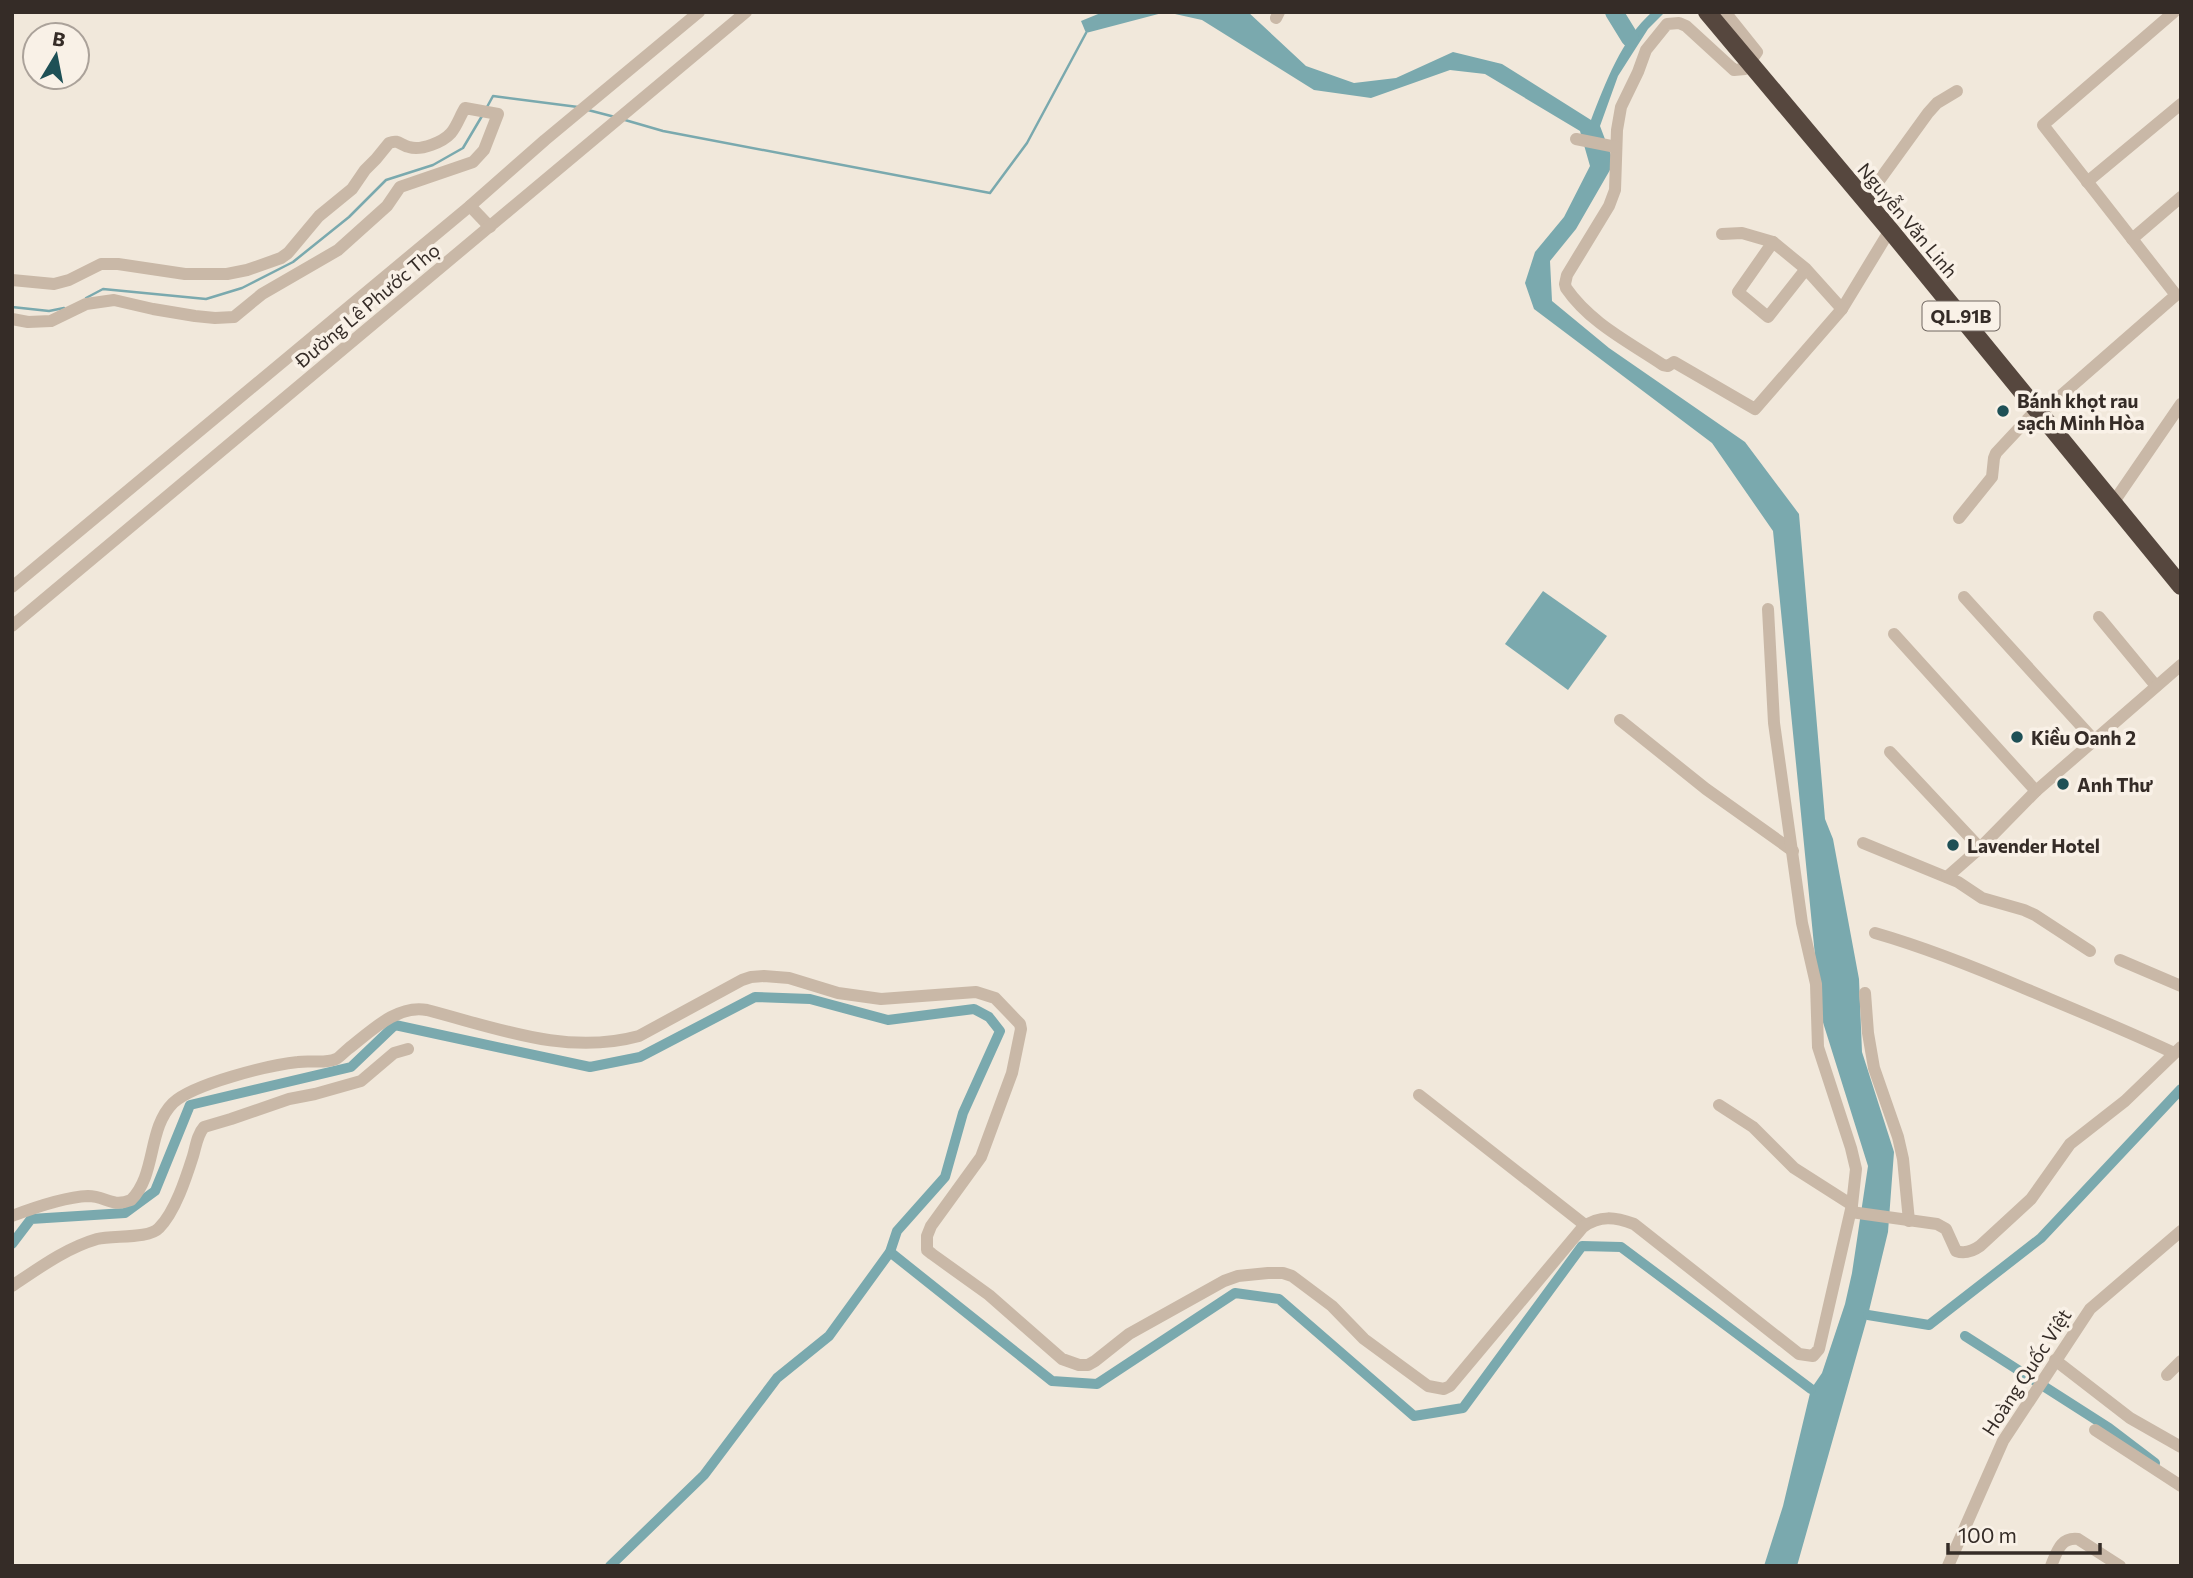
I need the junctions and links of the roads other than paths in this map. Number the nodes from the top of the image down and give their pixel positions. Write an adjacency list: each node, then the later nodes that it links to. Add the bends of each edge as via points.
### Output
1 (699, 12): 14 (street, Đường Lê Phước Thọ)
2 (746, 12): 15 (street, Đường Lê Phước Thọ)
3 (1707, 12): 6 (highway, Nguyễn Văn Linh / QL.91B)
4 (1725, 12): 6 (street, via 1757,52)
5 (2174, 12): 11 (street, via 2043,125)
6 (1750, 64): 10 (street, via 1734,70 1686,26 1667,24 1646,50 1621,107); 13 (highway, Nguyễn Văn Linh / QL.91B)
7 (1957, 91): 13 (street, via 1928,113)
8 (2181, 104): 11 (street)
9 (1576, 139): 10 (street)
10 (1612, 146): 22 (street, via 1615,190 1565,284 1572,298 1596,321 1663,365 1674,362 1755,409)
11 (2087, 182): 18 (street)
12 (2181, 197): 18 (street)
13 (1865, 200): 16 (highway, Nguyễn Văn Linh / QL.91B)
14 (470, 205): 15 (street); 29 (street, Đường Lê Phước Thọ)
15 (490, 228): 33 (street, Đường Lê Phước Thọ)
16 (1890, 230): 22 (street); 25 (highway, Nguyễn Văn Linh / QL.91B)
17 (1722, 234): 19 (street, via 1742,233)
18 (2132, 239): 25 (street, via 2176,295)
19 (1773, 242): 20 (street); 20 (street, via 1738,292 1768,317)
20 (1806, 270): 22 (street)
21 (12, 279): 23 (street, via 54,284 101,264 185,274 247,270 288,253 319,216 352,189 389,142 400,141 413,148 433,143 449,135 464,108 498,114 484,150 473,162 400,187 387,206 338,250 262,294 234,317 195,316 114,300 86,304 51,321)
22 (1842, 309)
23 (12, 319)
24 (2181, 404): 26 (street)
25 (2039, 411): 26 (highway, Nguyễn Văn Linh / QL.91B); 27 (street, via 1997,453 1993,477)
26 (2113, 503): 28 (highway, Nguyễn Văn Linh / QL.91B)
27 (1959, 518)
28 (2181, 586)
29 (12, 587)
30 (1964, 597): 38 (street)
31 (1768, 609): 43 (street, via 1774,723)
32 (2099, 617): 36 (street)
33 (12, 626)
34 (1894, 635): 40 (street)
35 (2181, 666): 36 (street)
36 (2156, 687): 38 (street)
37 (1620, 720): 43 (street)
38 (2094, 740): 40 (street)
39 (1890, 752): 42 (street)
40 (2036, 791): 42 (street)
41 (1863, 843): 44 (street)
42 (1980, 848): 44 (street)
43 (1793, 851): 54 (street, via 1816,984 1820,1056 1856,1169)
44 (1947, 877): 46 (street, via 1982,898 2035,915)
45 (1875, 933): 51 (street, via 1984,971)
46 (2090, 951)
47 (2120, 960): 48 (street)
48 (2181, 986)
49 (1865, 993): 56 (street, via 1874,1068 1903,1159)
50 (408, 1049): 59 (street, via 394,1053 361,1081 204,1126 184,1183 155,1232 89,1242)
51 (2178, 1050): 56 (street, via 2070,1144 2031,1199 1980,1247 1960,1252 1942,1226)
52 (1419, 1095): 57 (street)
53 (1719, 1105): 54 (street, via 1760,1133 1794,1168)
54 (1854, 1210): 56 (street); 57 (street, via 1819,1349 1813,1356 1799,1354 1634,1224 1607,1217)
55 (12, 1216): 57 (street, via 85,1196 116,1204 131,1200 143,1183 163,1116 180,1097 238,1075 295,1062 337,1059 373,1029 407,1010 426,1010 544,1041 591,1042 639,1036 742,980 764,976 881,999 976,992 995,998 1020,1024 1012,1073 981,1157 931,1226 925,1243 927,1250 989,1295 1062,1359 1079,1365 1095,1361 1129,1334 1224,1282 1238,1276 1283,1273 1322,1297 1364,1339 1428,1386 1444,1389)
56 (1906, 1220)
57 (1585, 1225)
58 (2181, 1231): 61 (street, Hoàng Quốc Việt, via 2090,1309)
59 (12, 1286)
60 (2181, 1362): 62 (street)
61 (2053, 1363): 64 (street, via 2130,1418); 66 (street, Hoàng Quốc Việt, via 2003,1441)
62 (2167, 1374)
63 (2095, 1430): 65 (street)
64 (2181, 1447)
65 (2181, 1486)
66 (1948, 1566)
67 (2050, 1566): 68 (street, via 2065,1540 2078,1538)
68 (2120, 1566)

